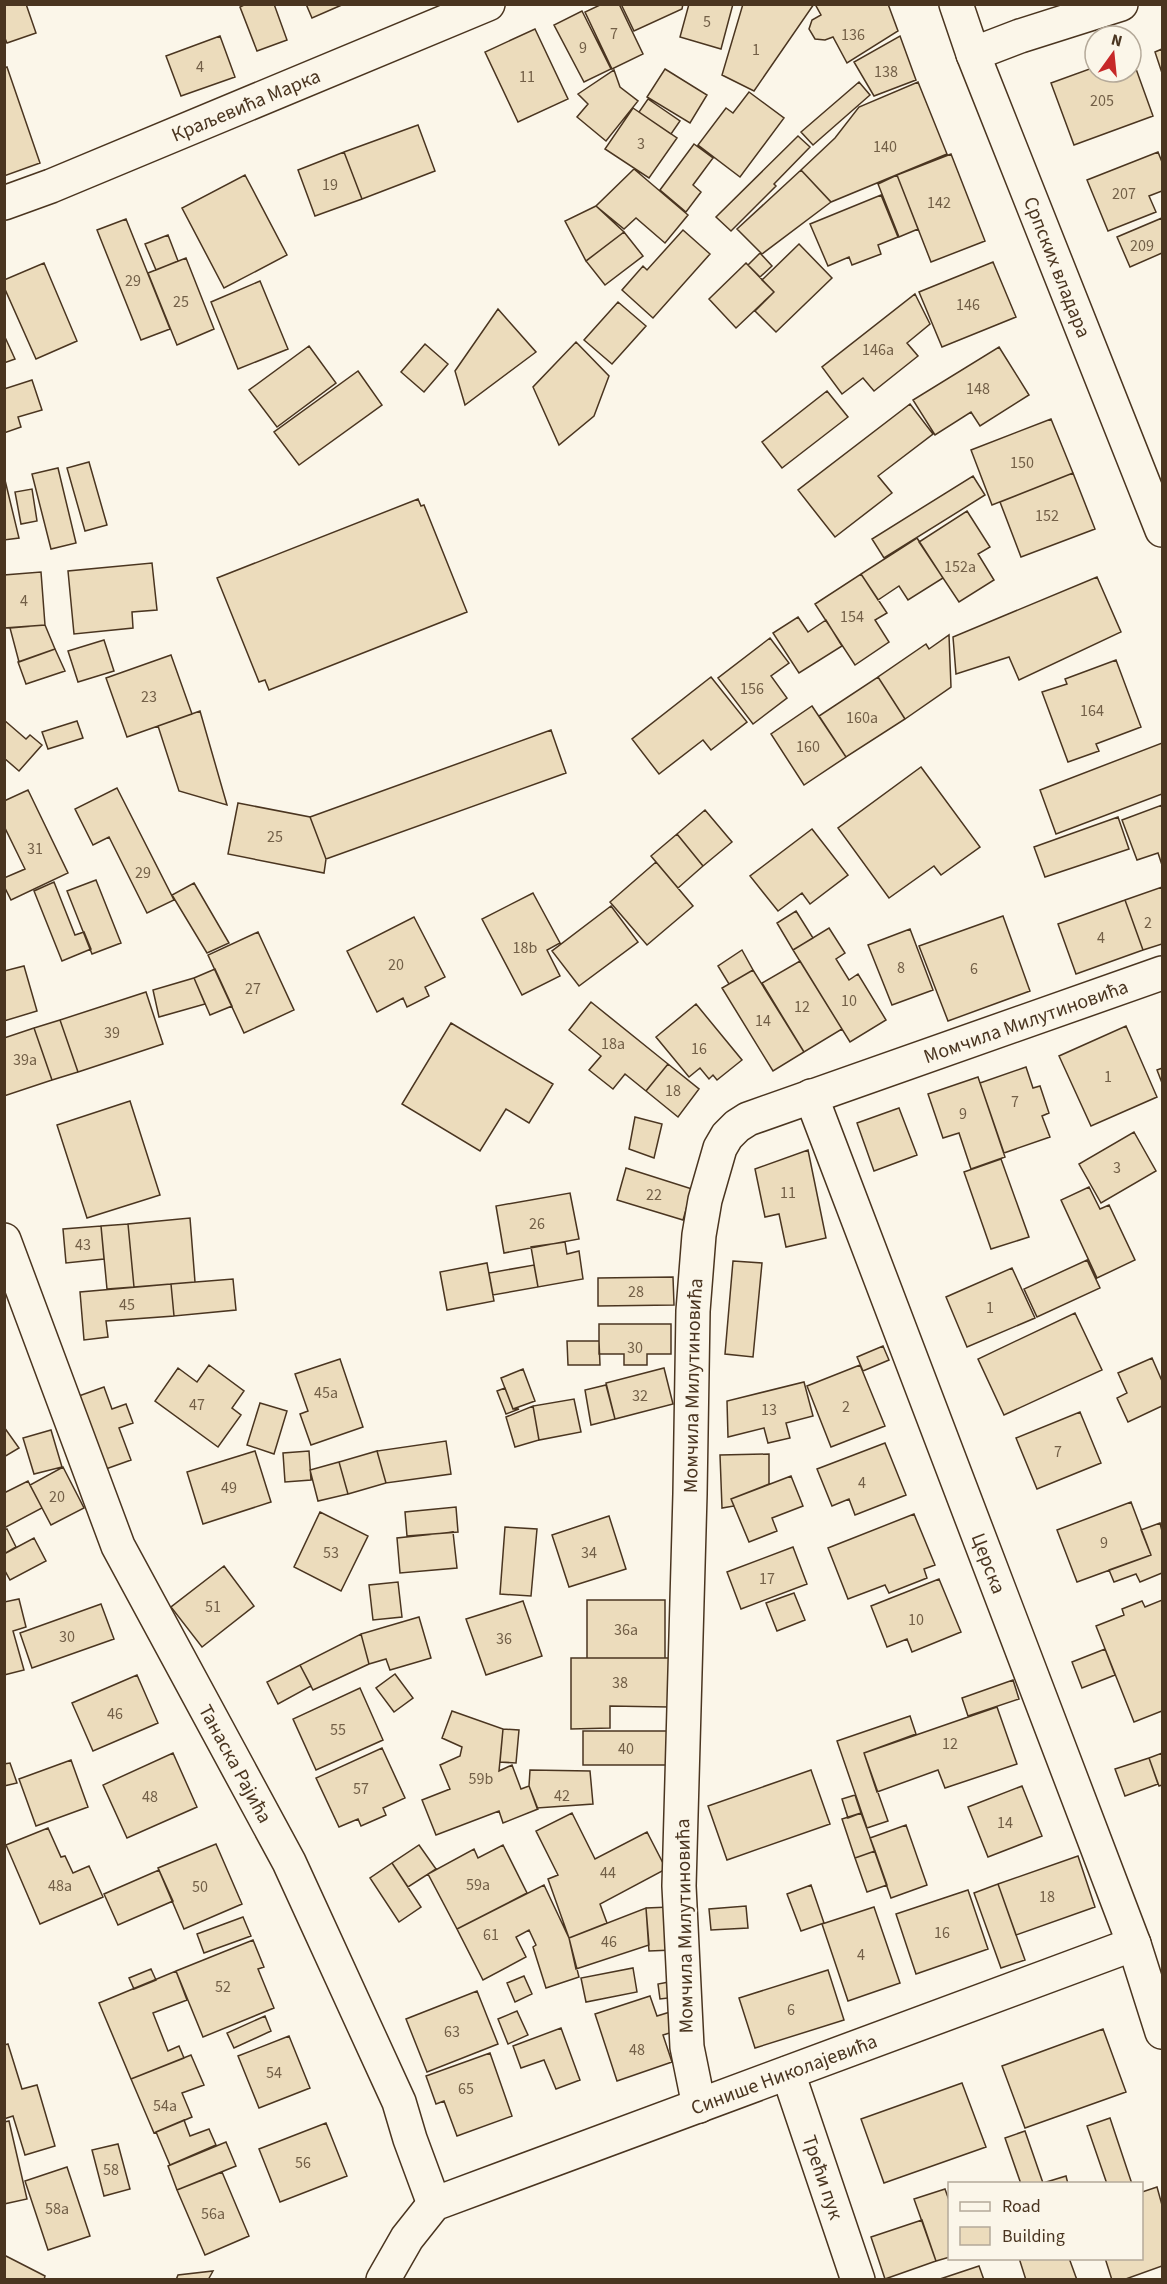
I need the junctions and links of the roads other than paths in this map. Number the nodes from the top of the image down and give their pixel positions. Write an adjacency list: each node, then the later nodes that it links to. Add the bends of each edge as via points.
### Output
1 (488, 4): 5 (street, Краљевића Марка)
2 (956, 4): 4 (street, Српских владара)
3 (1121, 4): 4 (street)
4 (973, 54): 6 (street, Српских владара)
5 (4, 203)
6 (1162, 530)
7 (1162, 974): 8 (street, Момчила Милутиновића)
8 (811, 1096): 10 (street, Церска); 13 (street, Момчила Милутиновића, via 748,1119 727,1136 705,1200 699,1234 693,1311 679,1886 687,2047)
9 (4, 1240): 14 (street, Танаска Рајића, via 118,1546 289,1862 399,2102)
10 (1134, 1944): 11 (street, Церска); 12 (street, Синише Николајевића)
11 (1162, 2032)
12 (789, 2073): 13 (street, Синише Николајевића); 16 (street, Трећи пук)
13 (699, 2106): 14 (street, Синише Николајевића)
14 (434, 2204): 15 (street, via 407,2238)
15 (383, 2280)
16 (858, 2280)

